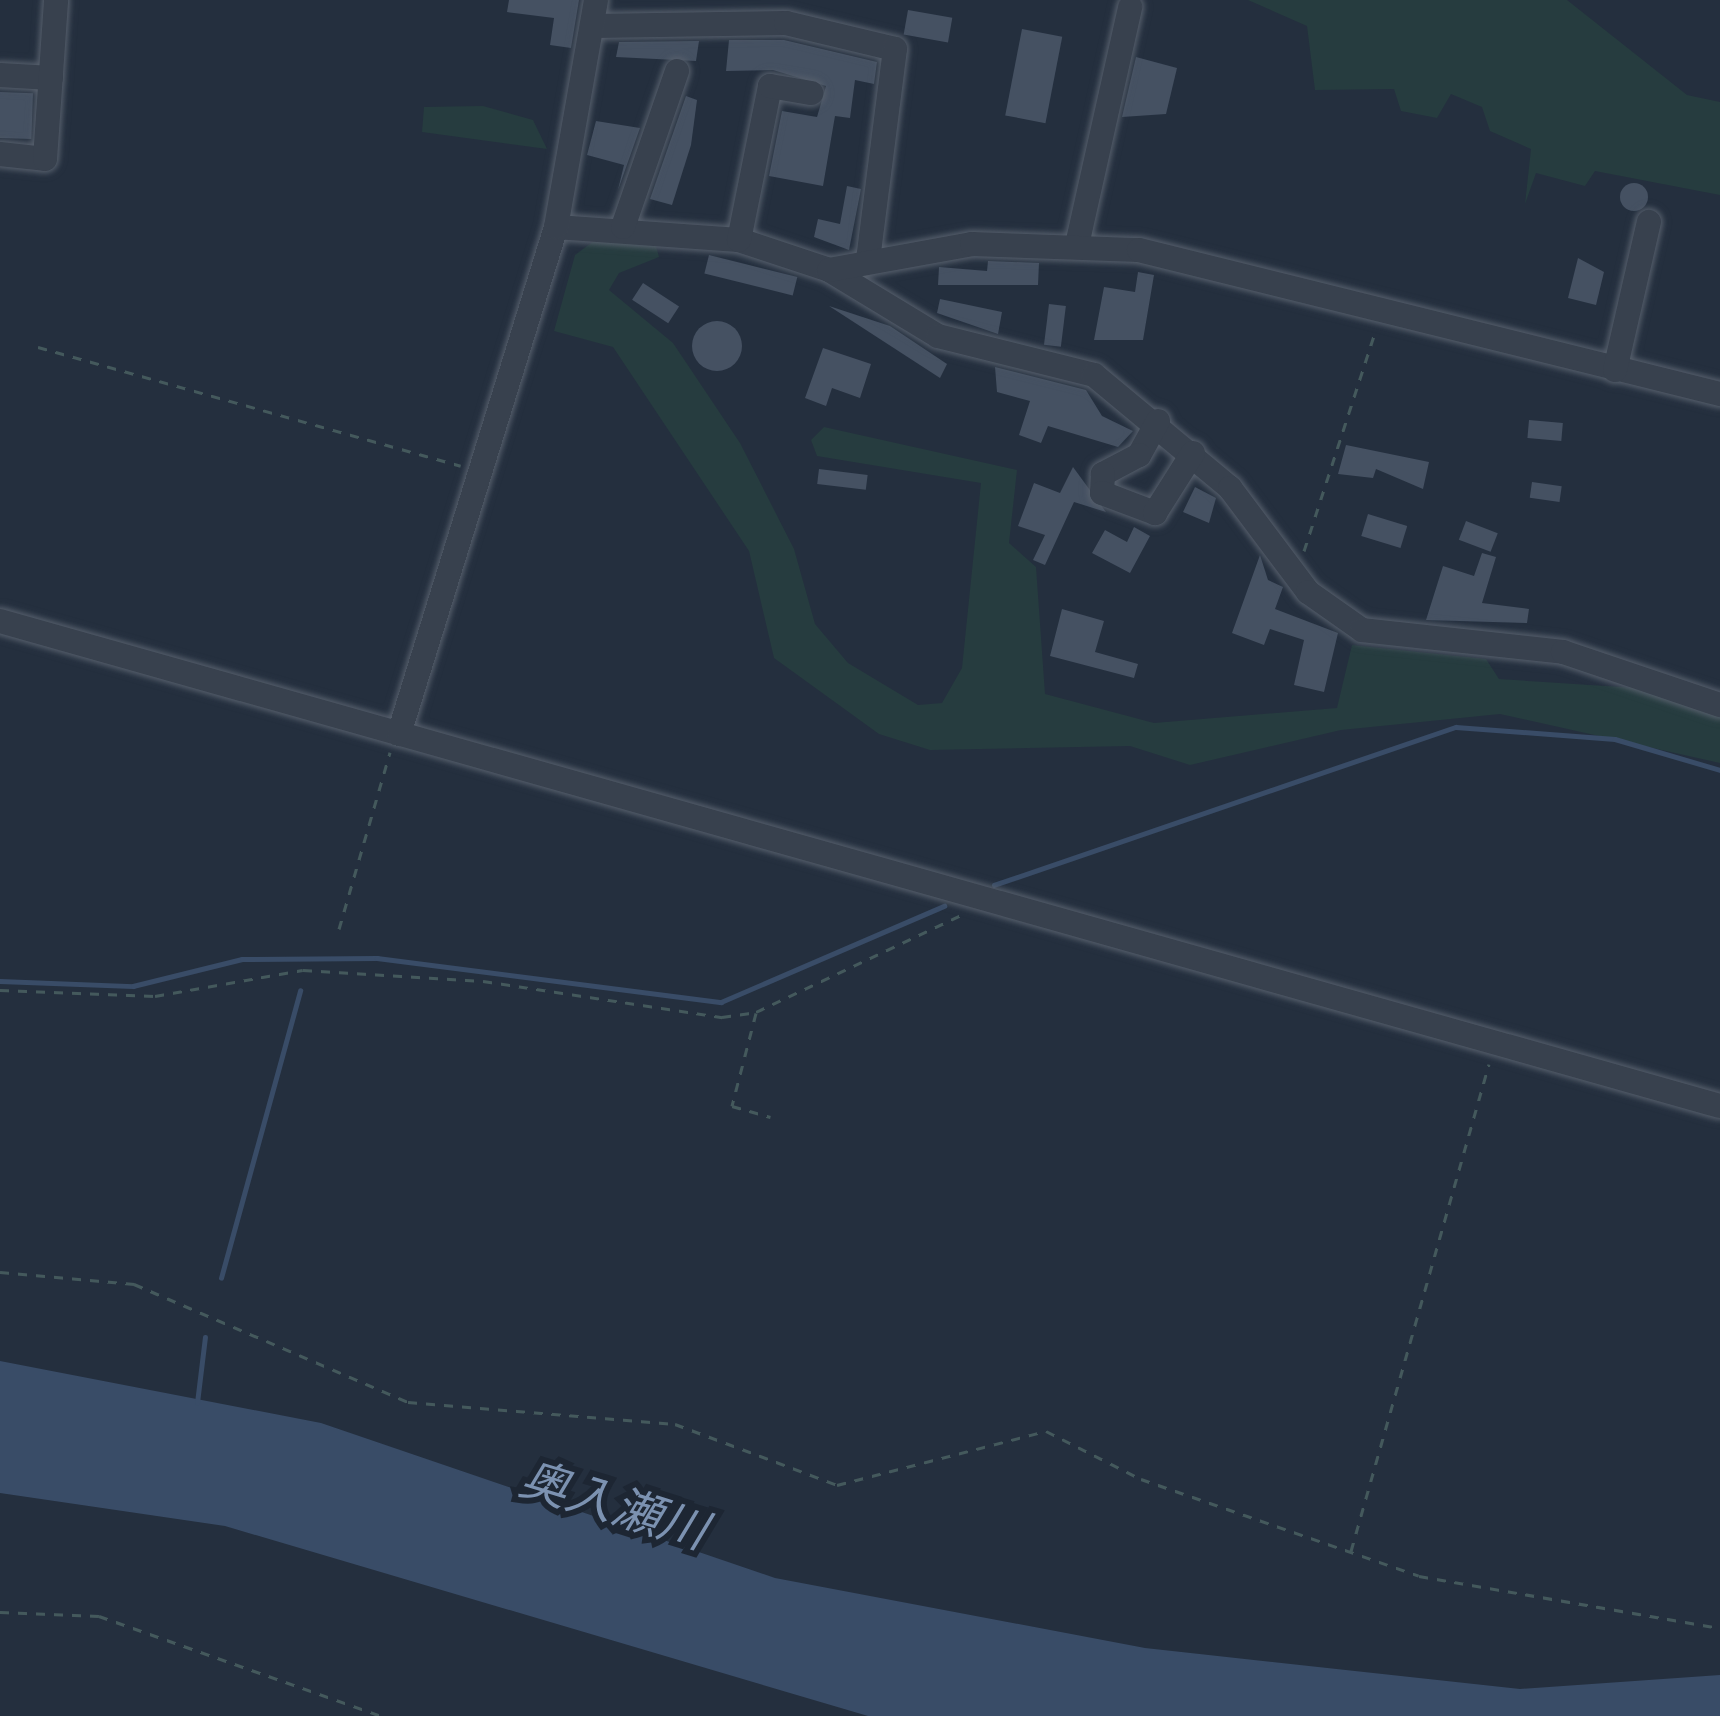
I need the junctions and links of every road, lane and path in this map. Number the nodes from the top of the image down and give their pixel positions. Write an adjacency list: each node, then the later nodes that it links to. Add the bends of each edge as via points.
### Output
1 (56, 0): 7 (street)
2 (596, 0): 4 (street)
3 (1130, 7): 14 (street)
4 (594, 26): 11 (street); 15 (street, via 786,23 895,49)
5 (676, 71): 12 (street)
6 (0, 75): 7 (street)
7 (51, 78): 9 (street, via 45,159)
8 (811, 93): 13 (street, via 770,86)
9 (0, 154)
10 (1649, 222): 19 (street)
11 (556, 227): 12 (street); 23 (street)
12 (623, 227): 13 (street)
13 (739, 240): 16 (street)
14 (1077, 245): 15 (street, via 972,244); 17 (street, via 1188,259)
15 (868, 261): 16 (street)
16 (830, 270): 21 (street, via 938,336 1094,375)
17 (1382, 307): 19 (street); 24 (path)
18 (38, 347): 23 (path)
19 (1615, 370): 20 (street)
20 (1720, 394)
21 (1158, 421): 22 (street); 22 (street, via 1139,455 1102,474 1102,493 1155,513)
22 (1193, 453): 24 (street, via 1260,518)
23 (480, 471): 27 (street)
24 (1296, 575): 26 (street, via 1362,630 1563,652)
25 (0, 621): 27 (street)
26 (1720, 705)
27 (397, 734): 28 (street); 29 (path)
28 (992, 900): 31 (path); 32 (street)
29 (339, 928)
30 (0, 989): 31 (path, via 155,997 303,970 483,981 693,1016)
31 (757, 1012): 34 (path, via 732,1106)
32 (1495, 1042): 33 (street); 36 (path)
33 (1720, 1106)
34 (770, 1117)
35 (0, 1272): 36 (path, via 134,1284 389,1397 675,1424 760,1447 838,1485 1046,1431 1141,1479)
36 (1351, 1553): 38 (path, via 1516,1600)
37 (0, 1612): 39 (path, via 99,1616)
38 (1720, 1628)
39 (382, 1716)

